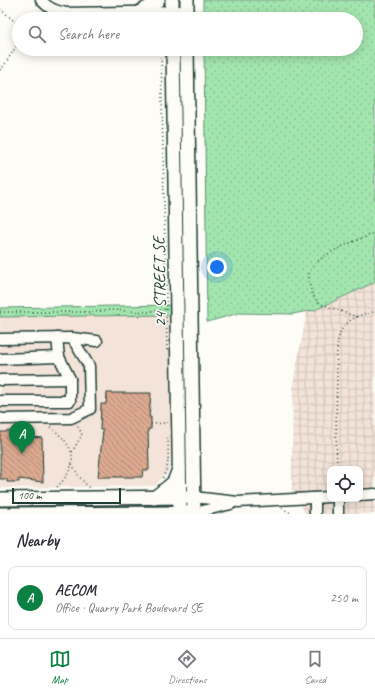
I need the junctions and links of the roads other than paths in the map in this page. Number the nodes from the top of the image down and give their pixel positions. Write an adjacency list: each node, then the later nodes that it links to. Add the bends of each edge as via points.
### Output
1 (41, 0): 5 (street)
2 (158, 0): 6 (main road)
3 (172, 10): 4 (street); 6 (street)
4 (187, 10)
5 (62, 12)
6 (140, 12)
7 (173, 56): 19 (main road, 24 STREET SE)
8 (187, 56): 23 (main road, 24 STREET SE)
9 (57, 338): 10 (street); 11 (street); 13 (street)
10 (72, 338): 12 (street); 18 (street, via 89,366 90,409 71,418)
11 (0, 339)
12 (97, 341)
13 (59, 357): 14 (street); 16 (street)
14 (0, 359)
15 (0, 380): 16 (street)
16 (70, 380): 17 (street, via 70,400)
17 (0, 401)
18 (0, 418)
19 (180, 468): 22 (main road, 24 STREET SE); 25 (main road, via 174,482)
20 (375, 494): 21 (street)
21 (363, 495)
22 (180, 497): 23 (main road); 25 (main road); 31 (main road, 24 STREET SE)
23 (194, 497): 28 (street); 32 (main road, 24 STREET SE)
24 (327, 497): 26 (street)
25 (154, 498): 27 (main road)
26 (315, 498): 28 (street); 33 (street)
27 (0, 499)
28 (238, 502): 32 (street)
29 (338, 502): 34 (street)
30 (0, 514): 31 (main road)
31 (180, 514): 32 (main road)
32 (194, 514)
33 (315, 514)
34 (338, 514)

